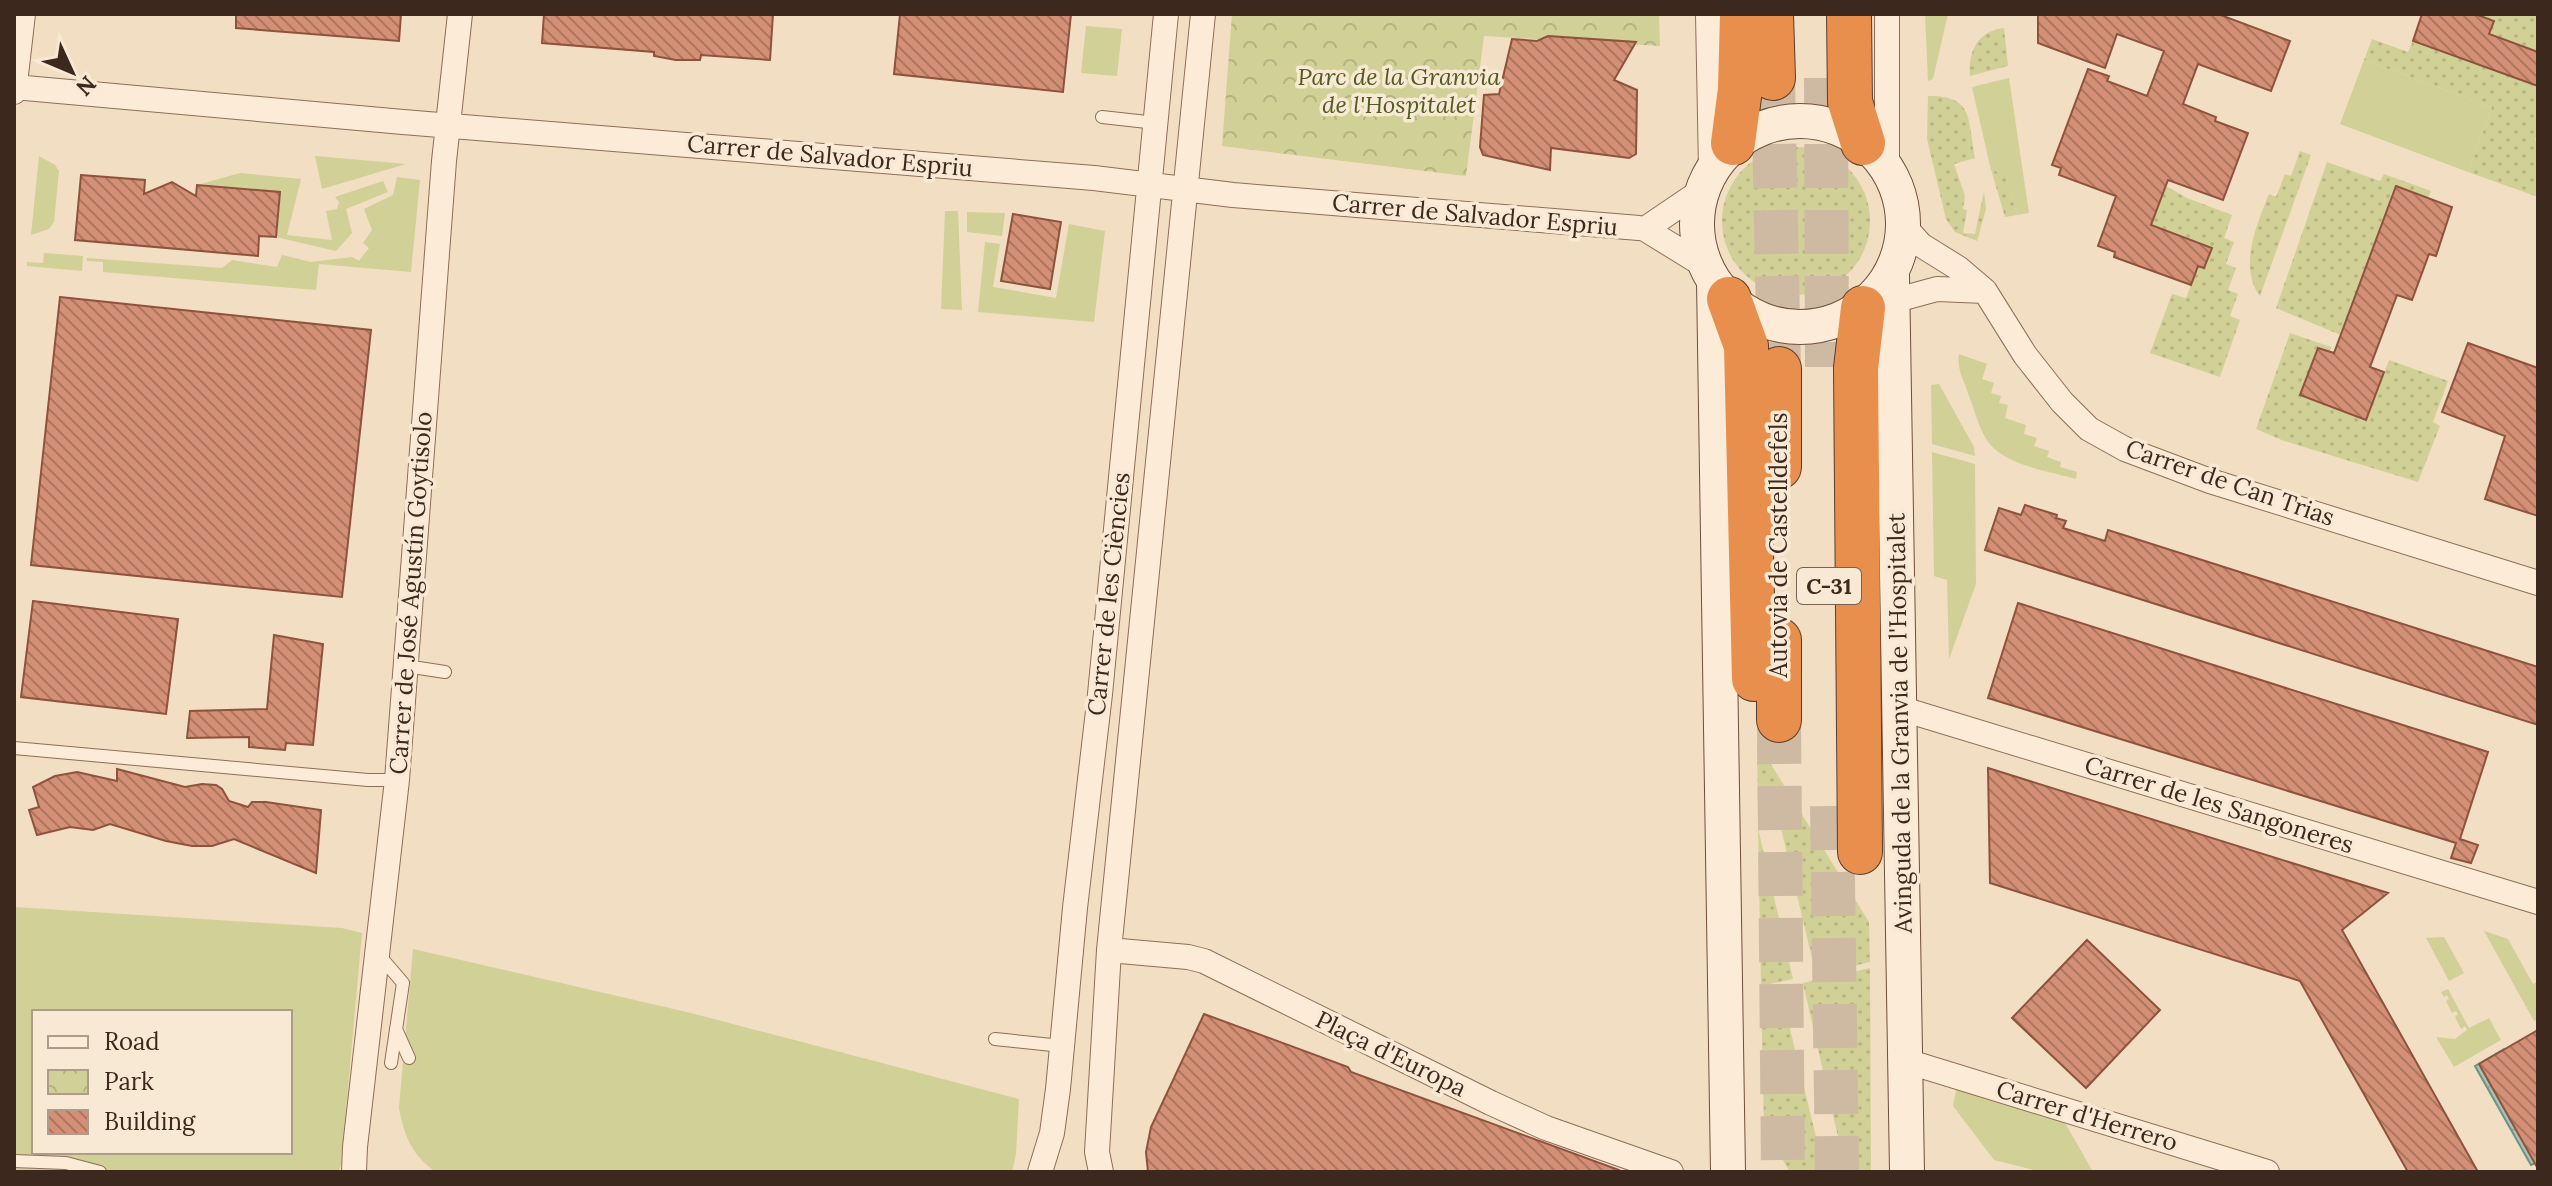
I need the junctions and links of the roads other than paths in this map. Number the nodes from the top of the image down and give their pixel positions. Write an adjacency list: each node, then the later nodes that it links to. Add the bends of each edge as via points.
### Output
1 (23, 14): 13 (street)
2 (460, 14): 16 (street, Carrer de José Agustín Goytisolo)
3 (1166, 14): 15 (street, Carrer de les Ciències)
4 (1203, 14): 20 (street, Carrer de les Ciències)
5 (1708, 14): 18 (street)
6 (1742, 14): 18 (highway, via 1740,89)
7 (1771, 14): 11 (highway)
8 (1825, 14): 12 (highway)
9 (1849, 14): 17 (highway, via 1850,102)
10 (1887, 14): 17 (street)
11 (1773, 78)
12 (1826, 78)
13 (14, 89): 16 (street, Carrer de Salvador Espriu)
14 (1102, 117): 15 (lane)
15 (1156, 123): 19 (street, Carrer de les Ciències)
16 (448, 126): 19 (street, Carrer de Salvador Espriu); 29 (street, Carrer de José Agustín Goytisolo)
17 (1875, 157): 18 (main road, via 1844,129 1797,120 1770,124); 21 (main road, via 1899,197)
18 (1715, 168): 22 (street, Carrer de Salvador Espriu); 23 (main road, via 1695,235)
19 (1150, 185): 20 (street, Carrer de Salvador Espriu); 43 (street, Carrer de les Ciències)
20 (1186, 190): 22 (street, Carrer de Salvador Espriu); 39 (street, Carrer de les Ciències)
21 (1903, 225): 24 (street, Carrer de Can Trias, via 1921,245); 25 (main road, via 1898,258)
22 (1645, 229): 23 (street, Carrer de Salvador Espriu)
23 (1716, 282): 25 (main road, via 1774,322 1797,328 1833,323); 31 (highway, via 1746,346); 53 (main road)
24 (1985, 291): 25 (street); 28 (street, Carrer de Can Trias, via 2062,402 2089,429 2125,449 2210,481)
25 (1883, 295): 32 (main road, Avinguda de la Granvia de l'Hospitalet); 37 (highway, via 1856,355)
26 (1827, 367): 36 (highway, Autovia de Castelldefels / C-31)
27 (1779, 369): 33 (highway, Autovia de Castelldefels / C-31)
28 (2538, 583)
29 (406, 666): 30 (lane); 35 (street, Carrer de José Agustín Goytisolo)
30 (445, 672)
31 (1754, 679)
32 (1899, 708): 38 (street, Carrer de les Sangoneres); 45 (main road, Avinguda de la Granvia de l'Hospitalet)
33 (1779, 720)
34 (14, 748): 35 (lane)
35 (397, 780): 40 (street, Carrer de José Agustín Goytisolo)
36 (1832, 806)
37 (1860, 852)
38 (2538, 902)
39 (1109, 950): 51 (street, Carrer de les Ciències, via 1097,1152); 52 (street, Plaça d'Europa, via 1204,961 1546,1128)
40 (378, 954): 41 (lane, via 403,983); 49 (street, Carrer de José Agustín Goytisolo)
41 (396, 1029): 44 (lane); 46 (lane)
42 (995, 1039): 43 (lane)
43 (1062, 1046): 50 (street, Carrer de les Ciències, via 1052,1133)
44 (409, 1058)
45 (1906, 1061): 54 (main road, Avinguda de la Granvia de l'Hospitalet); 55 (street, Carrer d'Herrero)
46 (391, 1063)
47 (14, 1161): 48 (lane, via 66,1163)
48 (100, 1172)
49 (354, 1172)
50 (1040, 1172)
51 (1101, 1172)
52 (1671, 1172)
53 (1728, 1172)
54 (1907, 1172)
55 (2267, 1172)

